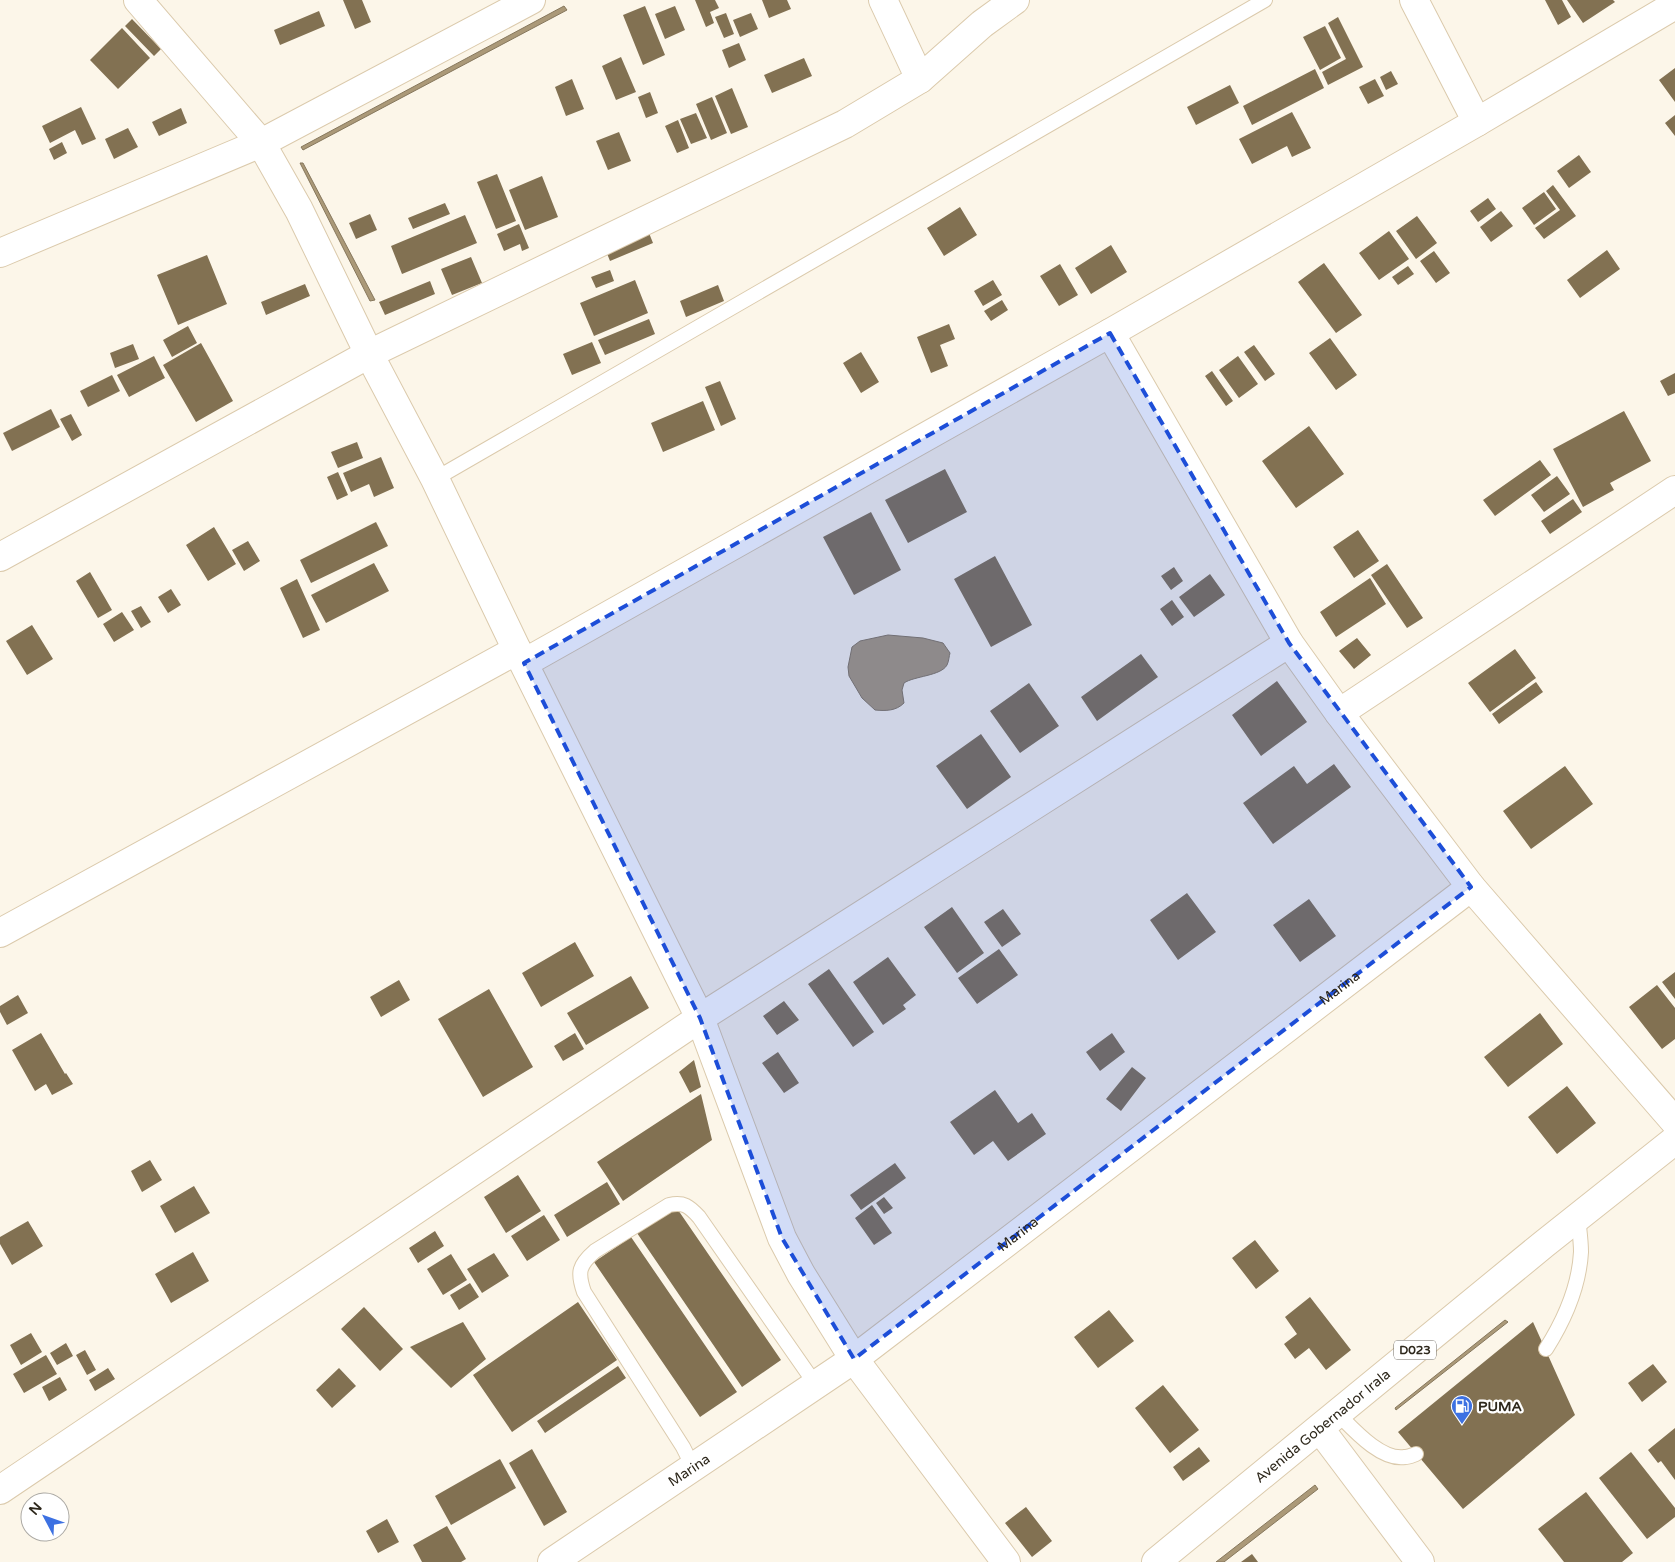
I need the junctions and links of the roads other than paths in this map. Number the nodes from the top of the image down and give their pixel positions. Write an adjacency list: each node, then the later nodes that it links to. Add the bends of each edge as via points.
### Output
1 (138, 0): 10 (street)
2 (531, 0): 10 (street)
3 (883, 0): 8 (street)
4 (1016, 0): 8 (street, via 982,24)
5 (1265, 0): 14 (lane)
6 (1414, 0): 9 (street)
7 (1675, 5): 9 (street)
8 (920, 79): 13 (street, via 844,124)
9 (1477, 122): 12 (street)
10 (261, 143): 11 (street); 13 (street, via 299,210)
11 (0, 253)
12 (1110, 333): 17 (street); 18 (street)
13 (369, 354): 14 (street); 16 (street)
14 (435, 479): 18 (street)
15 (1675, 490): 19 (street)
16 (0, 557)
17 (1289, 643): 19 (street); 22 (street)
18 (520, 656): 21 (street); 22 (street)
19 (1340, 714): 20 (street)
20 (1471, 887): 23 (street); 27 (street, Marina)
21 (0, 933)
22 (700, 1018): 27 (street, via 782,1238); 32 (street)
23 (1675, 1122)
24 (1675, 1140): 25 (street, Avenida Gobernador Irala / D023)
25 (1578, 1217): 26 (lane, via 1581,1251 1574,1293 1560,1327); 29 (street, Avenida Gobernador Irala / D023)
26 (1546, 1349)
27 (854, 1359): 28 (street, Marina); 34 (street)
28 (816, 1385): 31 (street, Marina); 31 (lane, via 699,1216 685,1204 669,1205 595,1251 580,1272 584,1292 684,1447)
29 (1329, 1421): 30 (lane, via 1394,1457); 35 (street, Avenida Gobernador Irala / D023); 36 (street)
30 (1416, 1454)
31 (693, 1467): 33 (street, Marina)
32 (0, 1490)
33 (552, 1562)
34 (1006, 1562)
35 (1156, 1562)
36 (1420, 1562)

